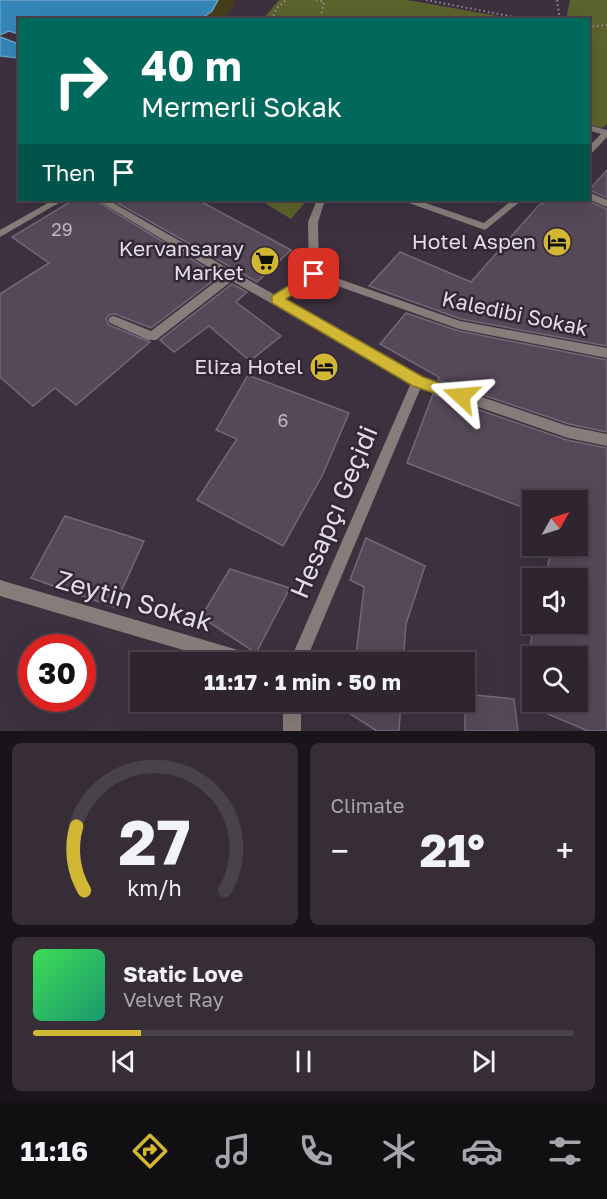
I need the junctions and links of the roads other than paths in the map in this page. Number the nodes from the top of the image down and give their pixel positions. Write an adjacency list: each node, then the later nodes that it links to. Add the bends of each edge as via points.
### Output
1 (590, 128): 2 (street)
2 (607, 133): 3 (street)
3 (590, 150)
4 (590, 196): 10 (street)
5 (57, 201): 11 (street)
6 (104, 201): 13 (street)
7 (321, 201): 12 (street, via 313,222)
8 (412, 201): 9 (street, via 485,227)
9 (515, 201)
10 (607, 204)
11 (0, 234)
12 (314, 274): 14 (street); 16 (street, Kaledibi Sokak, via 459,325)
13 (231, 276): 14 (street); 15 (street, via 152,338)
14 (276, 300): 17 (street)
15 (114, 320)
16 (607, 353)
17 (418, 381): 18 (street, via 568,432); 21 (street, Hesapçı Geçidi)
18 (607, 440)
19 (0, 589): 20 (street, Zeytin Sokak)
20 (217, 652)
21 (302, 652)
22 (292, 712): 23 (street)
23 (292, 731)

